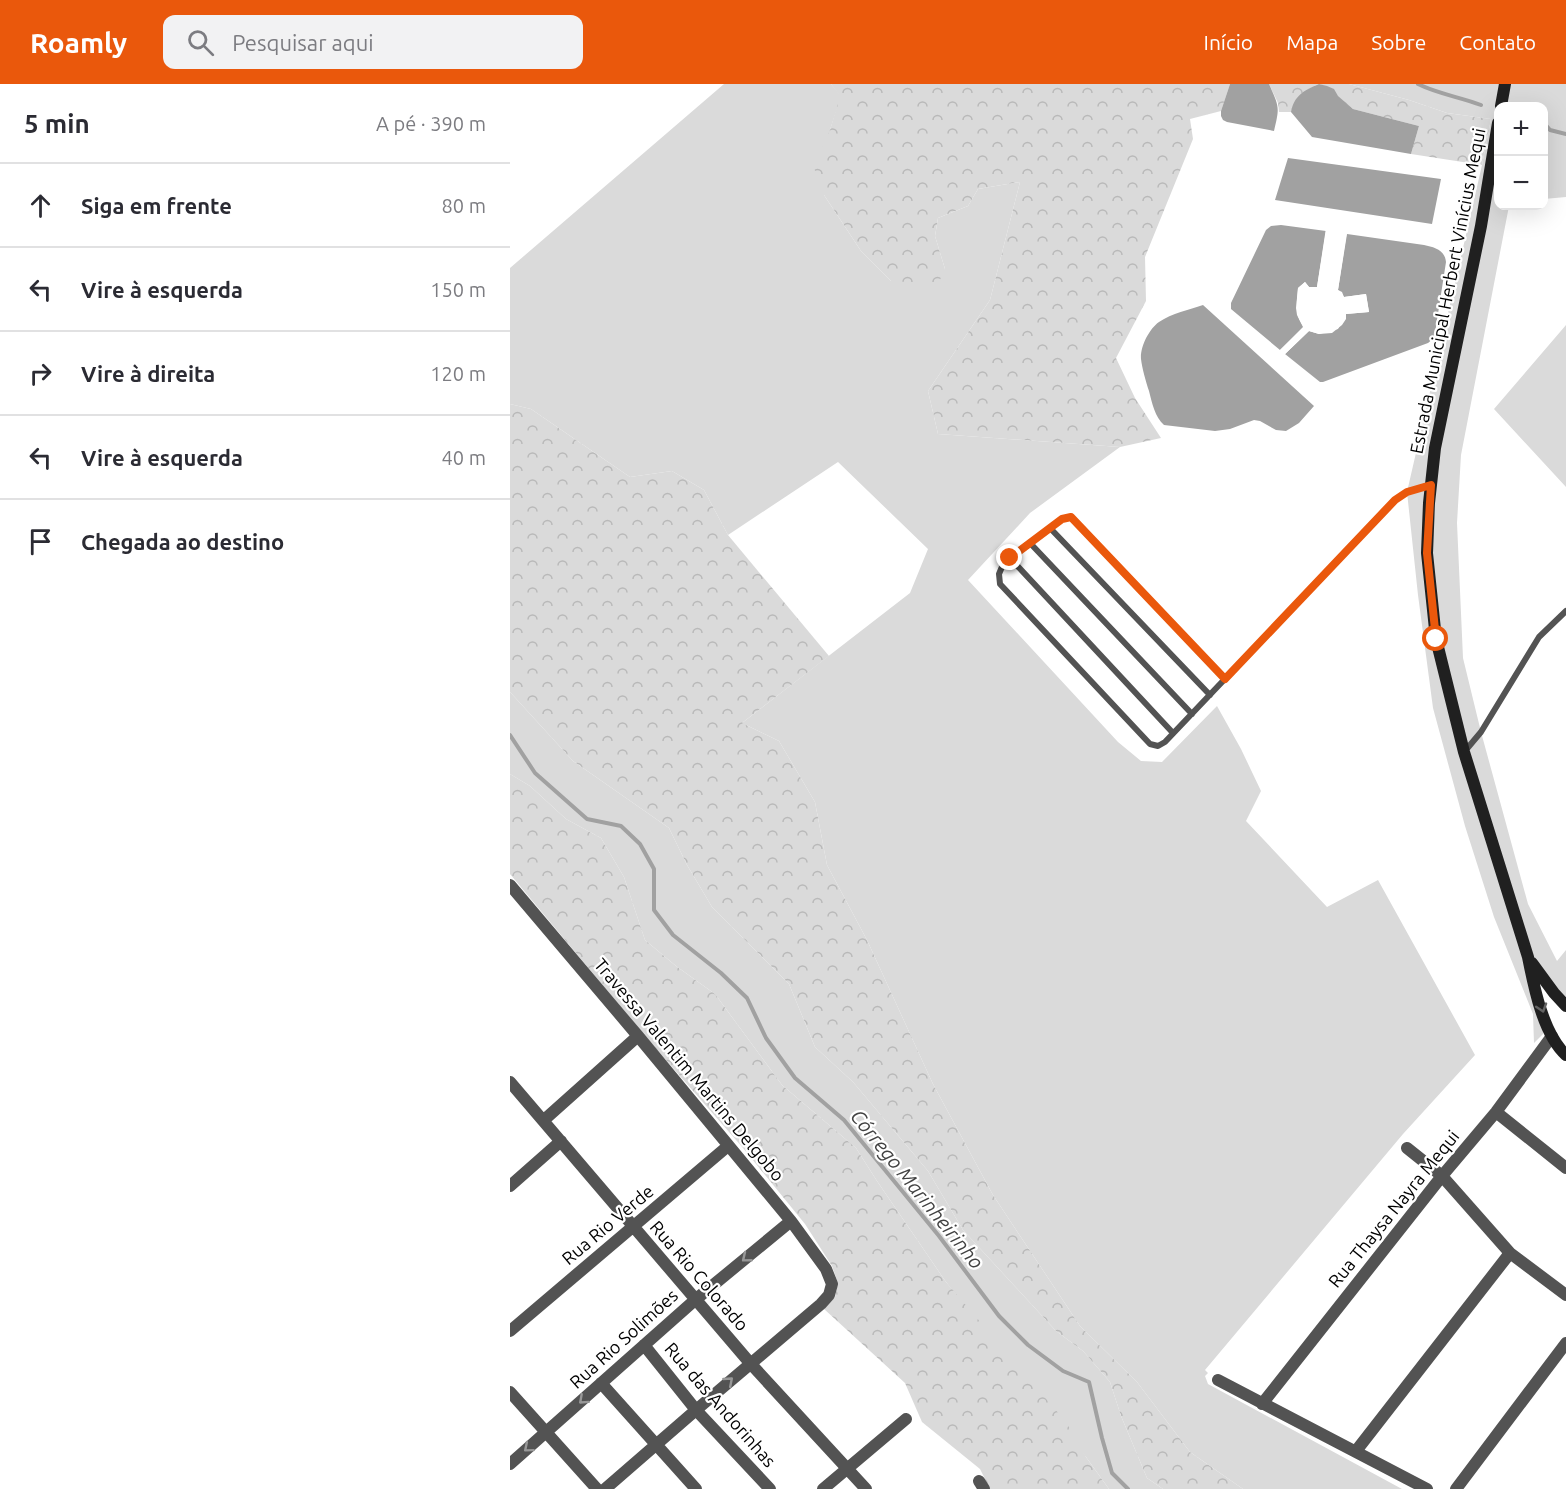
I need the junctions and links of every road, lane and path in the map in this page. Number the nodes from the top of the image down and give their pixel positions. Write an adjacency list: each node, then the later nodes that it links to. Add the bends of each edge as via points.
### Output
1 (1505, 84): 2 (main road, Estrada Municipal Herbert Vinícius Mequi)
2 (1502, 102)
3 (1494, 147): 4 (main road, Estrada Municipal Herbert Vinícius Mequi)
4 (1431, 485): 9 (lane, via 1395,500); 13 (main road, Estrada Municipal Herbert Vinícius Mequi, via 1427,553 1436,639)
5 (1050, 528): 6 (lane); 9 (lane, via 1071,517); 10 (lane)
6 (1030, 543): 7 (lane); 11 (lane)
7 (1010, 558): 12 (lane); 12 (lane, via 999,574 1000,584 1150,744 1158,746)
8 (1566, 611): 13 (lane, via 1539,637)
9 (1225, 679): 10 (lane)
10 (1210, 695): 11 (lane)
11 (1192, 714): 12 (lane)
12 (1173, 733)
13 (1464, 753): 15 (main road, Estrada Municipal Herbert Vinícius Mequi)
14 (510, 885): 17 (street, Travessa Valentim Martins Delgobo)
15 (1528, 957): 16 (main road, Estrada Municipal Herbert Vinícius Mequi); 18 (main road, Estrada Municipal Herbert Vinícius Mequi, one-way to 18)
16 (1566, 1006)
17 (638, 1036): 22 (street); 24 (street, Travessa Valentim Martins Delgobo)
18 (1552, 1036): 19 (main road, Estrada Municipal Herbert Vinícius Mequi); 21 (street, Rua Thaysa Nayra Mequi)
19 (1566, 1055)
20 (510, 1082): 22 (street, Rua Rio Colorado)
21 (1496, 1112): 26 (street); 27 (street, Rua Thaysa Nayra Mequi)
22 (544, 1120): 23 (street, Rua Rio Colorado)
23 (561, 1141): 28 (street); 30 (street, Rua Rio Colorado)
24 (728, 1146): 29 (street, Travessa Valentim Martins Delgobo); 30 (street, Rua Rio Verde)
25 (1407, 1148): 27 (street)
26 (1566, 1167)
27 (1442, 1176): 31 (street); 41 (street, Rua Thaysa Nayra Mequi)
28 (510, 1186)
29 (791, 1221): 33 (street, Rua Rio Solimões, one-way to 33); 37 (street, Travessa Valentim Martins Delgobo, via 826,1269 832,1284 830,1295)
30 (633, 1227): 33 (street, Rua Rio Colorado); 34 (street, Rua Rio Verde)
31 (1510, 1253): 32 (street); 46 (street)
32 (1566, 1295)
33 (695, 1300): 36 (street, Rua Rio Solimões); 37 (street, Rua Rio Colorado)
34 (510, 1331)
35 (1566, 1343): 56 (street)
36 (644, 1345): 39 (street, Rua Rio Solimões); 42 (street, Rua das Andorinhas)
37 (750, 1363): 42 (street, one-way to 37); 48 (street, Rua Rio Colorado)
38 (1218, 1380): 41 (street)
39 (601, 1383): 44 (street, Rua Rio Solimões, one-way to 44); 45 (street)
40 (510, 1392): 44 (street)
41 (1262, 1404): 46 (street)
42 (696, 1410): 45 (street); 52 (street, Rua das Andorinhas)
43 (906, 1419): 48 (street)
44 (546, 1433): 47 (street, Rua Rio Solimões, one-way to 47); 49 (street)
45 (656, 1444): 50 (street); 51 (street)
46 (1356, 1451): 55 (street)
47 (510, 1464)
48 (847, 1468): 53 (street); 54 (street, Rua Rio Colorado)
49 (597, 1489)
50 (606, 1489)
51 (696, 1489)
52 (770, 1489)
53 (823, 1489)
54 (866, 1489)
55 (1427, 1489)
56 (1456, 1489)

